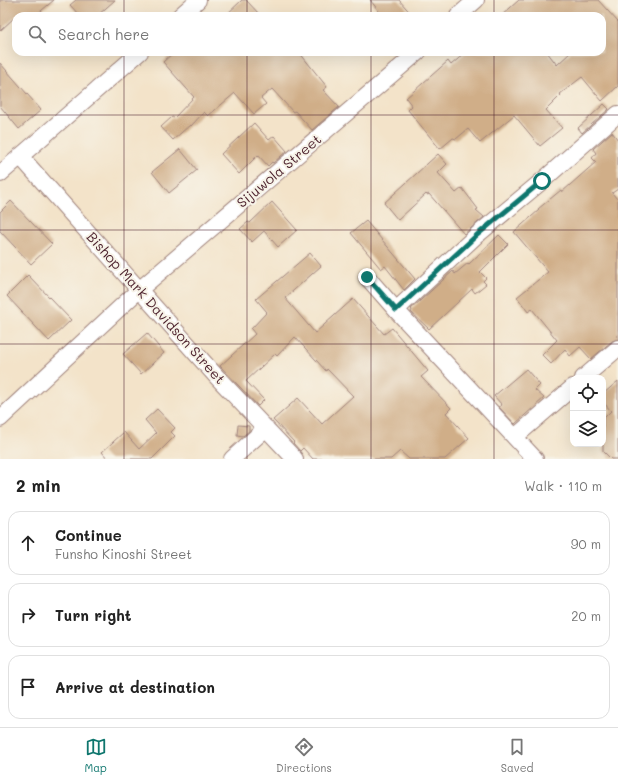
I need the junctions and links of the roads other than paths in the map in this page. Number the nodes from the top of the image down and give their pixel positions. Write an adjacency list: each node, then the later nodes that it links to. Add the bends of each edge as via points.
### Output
1 (198, 0): 3 (street)
2 (476, 0): 4 (street)
3 (184, 12)
4 (462, 12)
5 (135, 56): 8 (street)
6 (413, 56): 11 (street, Sijuwola Street)
7 (618, 114): 12 (street, via 477,235)
8 (20, 156): 9 (street); 11 (street, Bishop Mark Davidson Street)
9 (0, 174)
10 (367, 277): 12 (street)
11 (139, 290): 16 (street, Sijuwola Street); 17 (street, Bishop Mark Davidson Street)
12 (396, 310): 18 (street)
13 (618, 348): 14 (street)
14 (586, 375)
15 (570, 390): 18 (street)
16 (0, 419)
17 (266, 428): 19 (street); 20 (street, Bishop Mark Davidson Street)
18 (514, 437): 21 (street)
19 (232, 459)
20 (295, 459)
21 (535, 459)

